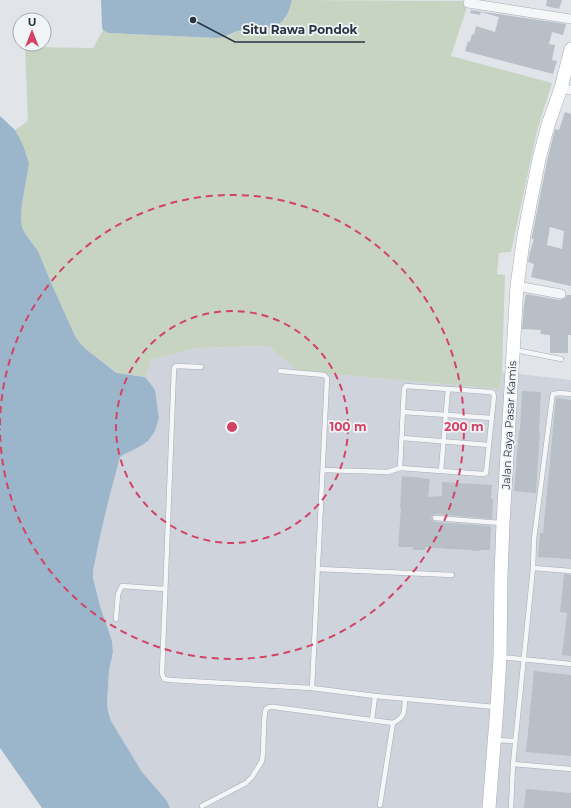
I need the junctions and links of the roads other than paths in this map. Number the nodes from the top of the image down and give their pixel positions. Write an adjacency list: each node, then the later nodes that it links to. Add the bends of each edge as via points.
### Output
1 (468, 3): 2 (street)
2 (571, 19)
3 (571, 49): 4 (main road, Jalan Raya Pasar Kamis)
4 (566, 89): 5 (main road, Jalan Raya Pasar Kamis, via 548,125 539,159)
5 (517, 286): 6 (street); 7 (main road, Jalan Raya Pasar Kamis)
6 (561, 294)
7 (513, 350): 8 (lane); 23 (main road, Jalan Raya Pasar Kamis)
8 (561, 358)
9 (202, 367): 28 (lane, via 174,368)
10 (280, 371): 20 (lane, via 324,375 327,378)
11 (448, 389): 13 (lane, via 406,386); 14 (lane); 15 (lane, via 493,393)
12 (571, 394): 24 (lane, via 553,394 534,539)
13 (403, 412): 14 (lane); 16 (lane)
14 (446, 415): 15 (lane); 17 (lane)
15 (492, 418): 18 (lane)
16 (402, 438): 17 (lane); 19 (lane)
17 (444, 441): 18 (lane); 21 (lane)
18 (489, 445): 21 (lane, via 486,473)
19 (400, 468): 20 (lane, via 388,472); 21 (lane)
20 (323, 470): 25 (lane)
21 (441, 471)
22 (435, 518): 23 (lane)
23 (503, 523): 30 (main road, Jalan Raya Pasar Kamis)
24 (533, 568): 26 (lane); 31 (lane)
25 (318, 569): 27 (lane); 33 (lane)
26 (571, 570)
27 (452, 574)
28 (165, 589): 29 (lane, via 122,586 118,594); 33 (lane, via 162,674 164,679)
29 (116, 619)
30 (500, 656): 31 (lane); 36 (main road, Jalan Raya Pasar Kamis)
31 (523, 659): 32 (lane); 40 (lane)
32 (571, 664)
33 (312, 688): 34 (lane)
34 (375, 696): 35 (lane); 37 (lane)
35 (405, 699): 36 (lane); 38 (lane, via 404,714)
36 (497, 707): 39 (main road, Jalan Raya Pasar Kamis)
37 (372, 720): 38 (lane); 44 (lane, via 274,707 266,709 262,761 252,778)
38 (393, 723): 43 (lane)
39 (494, 740): 40 (lane); 45 (main road, Jalan Raya Pasar Kamis)
40 (515, 741): 41 (lane)
41 (513, 764): 42 (lane); 46 (lane)
42 (571, 769)
43 (380, 805)
44 (202, 806)
45 (489, 808)
46 (511, 808)

